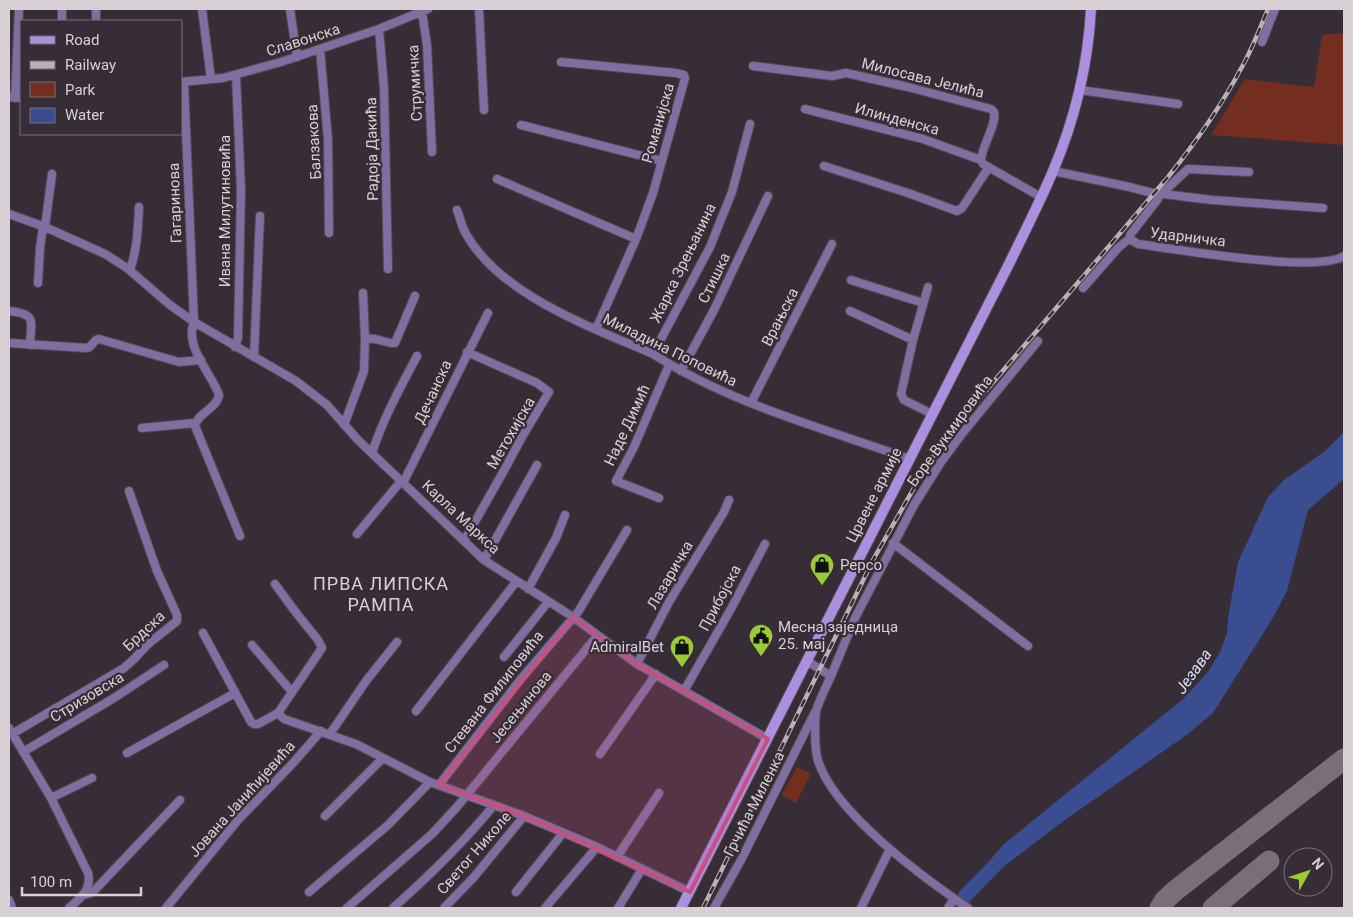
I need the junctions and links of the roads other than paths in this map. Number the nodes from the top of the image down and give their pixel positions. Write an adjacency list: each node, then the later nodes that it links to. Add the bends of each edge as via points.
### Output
1 (19, 9): 18 (street)
2 (202, 9): 15 (street)
3 (290, 9): 11 (street)
4 (479, 9): 21 (street)
5 (1092, 9): 17 (main road, Црвене армије)
6 (1274, 9): 9 (street)
7 (425, 10): 8 (street, Славонска); 24 (street, Струмичка)
8 (379, 29): 10 (street, Славонска); 47 (street, Радоја Дакића, via 384,88)
9 (1262, 42)
10 (320, 49): 11 (street, Славонска); 42 (street, Балзакова, via 328,140)
11 (298, 57): 14 (street, Славонска)
12 (562, 62): 25 (street, Романијска, via 684,75)
13 (753, 66): 26 (street, Милосава Јелића, via 832,76 846,73 991,109 995,119)
14 (236, 75): 15 (street, Славонска); 66 (street, Ивана Милутиновића, via 241,190 238,338)
15 (211, 79): 16 (street, Славонска)
16 (183, 82): 59 (street, Гагаринова)
17 (1080, 90): 19 (street); 29 (main road, Црвене армије)
18 (15, 97)
19 (1178, 104)
20 (805, 109): 26 (street, Илинденска, via 923,139)
21 (484, 110)
22 (750, 124): 68 (street, Жарка Зрењанина, via 732,192 710,247)
23 (521, 125): 25 (street)
24 (432, 152)
25 (662, 160): 44 (street, Романијска, via 654,193)
26 (981, 160): 28 (street)
27 (824, 166): 28 (street, via 957,211)
28 (989, 167): 35 (street)
29 (1053, 171): 33 (street); 35 (main road, Црвене армије)
30 (1249, 172): 33 (street, via 1188,169)
31 (52, 174): 41 (street)
32 (498, 179): 44 (street)
33 (1160, 195): 37 (street); 43 (street, Ударничка, via 1131,232)
34 (768, 196): 73 (street, Стишка)
35 (1042, 197): 75 (main road, Црвене армије)
36 (139, 207): 48 (street, via 138,233)
37 (1323, 208)
38 (457, 210): 60 (street, Миладина Поповића, via 473,244 503,276 524,292)
39 (9, 214): 41 (street, Карла Маркса)
40 (260, 216): 70 (street)
41 (44, 227): 48 (street, Карла Маркса, via 105,254); 50 (street)
42 (329, 233)
43 (1130, 238): 46 (street, Ударничка, via 1138,244 1253,259 1317,262); 52 (street)
44 (636, 239): 60 (street, Романијска)
45 (832, 244): 74 (street, Врањска)
46 (1344, 256)
47 (388, 269)
48 (130, 270): 59 (street, Карла Маркса)
49 (851, 280): 55 (street)
50 (38, 283)
51 (928, 287): 55 (street)
52 (1083, 288)
53 (362, 293): 61 (street)
54 (415, 296): 61 (street, via 397,341)
55 (923, 303): 62 (street)
56 (9, 311): 65 (street, via 29,317)
57 (850, 311): 62 (street)
58 (488, 313): 67 (street, Дечанска)
59 (194, 322): 66 (street, Карла Маркса); 71 (street, Гагаринова, via 191,335)
60 (596, 329): 68 (street, Миладина Поповића)
61 (365, 339): 77 (street, via 364,371)
62 (913, 340): 75 (street, via 902,398)
63 (1038, 341): 91 (street, Боре Вукмировића, via 941,462)
64 (9, 343): 65 (street)
65 (30, 345): 71 (street, via 89,348 99,339 180,362)
66 (235, 347): 70 (street, Карла Маркса)
67 (467, 352): 82 (street, Дечанска, via 432,429); 90 (street, Метохијска, via 537,383 549,392)
68 (653, 354): 72 (street, Миладина Поповића)
69 (417, 356): 79 (street, via 398,390)
70 (254, 357): 77 (street, Карла Маркса, via 296,381 327,405)
71 (201, 360): 76 (street, Гагаринова, via 219,398)
72 (669, 364): 73 (street, Миладина Поповића); 84 (street, Наде Димић, via 616,481)
73 (681, 371): 74 (street, Миладина Поповића)
74 (751, 403): 80 (street, Миладина Поповића)
75 (932, 414): 80 (main road, Црвене армије)
76 (195, 423): 78 (street); 89 (street)
77 (344, 425): 79 (street, Карла Маркса)
78 (142, 428)
79 (372, 453): 82 (street, Карла Маркса)
80 (910, 459): 105 (main road, Црвене армије)
81 (537, 465): 93 (street)
82 (402, 482): 88 (street, Карла Маркса); 90 (street, Карла Маркса)
83 (128, 491): 116 (street, Брдска, via 177,621 124,668)
84 (659, 498)
85 (729, 500): 106 (street, Лазаричка)
86 (565, 515): 96 (street)
87 (627, 530): 98 (street, Стевана Филиповића)
88 (357, 534)
89 (240, 536)
90 (464, 541): 93 (street, Карла Маркса)
91 (893, 543): 103 (street); 109 (street, Боре Вукмировића, via 855,618)
92 (765, 544): 110 (street, Прибојска)
93 (484, 560): 94 (street, Карла Маркса)
94 (516, 582): 96 (street, Карла Маркса); 114 (street)
95 (275, 584): 111 (street, via 322,648)
96 (528, 590): 97 (street, Карла Маркса)
97 (548, 602): 98 (street, Карла Маркса); 104 (street)
98 (573, 617): 100 (street, Карла Маркса); 126 (street, Стевана Филиповића)
99 (203, 633): 112 (street)
100 (597, 636): 106 (street, Карла Маркса); 128 (street, Јесењинова)
101 (397, 642): 118 (street)
102 (252, 645): 111 (street)
103 (1028, 646)
104 (504, 657)
105 (807, 662): 109 (street); 119 (main road, Црвене армије)
106 (637, 664): 108 (street, Карла Маркса)
107 (164, 665): 120 (street, Стризовска)
108 (656, 674): 110 (street, Карла Маркса); 122 (street)
109 (831, 676): 113 (street, Грчића Миленка)
110 (684, 691): 119 (street, Карла Маркса)
111 (292, 692): 115 (street)
112 (235, 693): 115 (street, via 254,724); 121 (street)
113 (816, 710): 136 (street, via 816,755 825,777 842,801); 154 (street, Грчића Миленка)
114 (416, 712)
115 (278, 713): 117 (street, via 284,719)
116 (10, 731): 120 (street)
117 (321, 731): 118 (street); 147 (street, Јована Јанићијевића, via 232,826)
118 (330, 734): 123 (street)
119 (768, 739): 141 (main road, Црвене армије)
120 (23, 752): 129 (street)
121 (127, 753)
122 (600, 754)
123 (383, 758): 125 (street); 132 (street)
124 (92, 778): 129 (street)
125 (430, 782): 126 (street); 139 (street, via 388,825)
126 (438, 785): 128 (street)
127 (659, 793): 137 (street)
128 (467, 796): 131 (street); 148 (street, Јесењинова, via 432,834)
129 (51, 798): 142 (street, via 88,873 89,883)
130 (180, 800): 142 (street, via 93,892)
131 (494, 805): 133 (street); 149 (street, via 440,865)
132 (325, 816)
133 (524, 816): 134 (street); 150 (street, Светог Николе)
134 (563, 833): 135 (street); 140 (street)
135 (597, 847): 137 (street); 151 (street)
136 (890, 849): 143 (street); 155 (street)
137 (617, 857): 138 (street)
138 (642, 869): 141 (street); 152 (street)
139 (309, 892)
140 (516, 892)
141 (690, 892): 153 (main road, Црвене армије)
142 (84, 895): 146 (street)
143 (954, 899): 156 (street); 157 (street)
144 (9, 900): 145 (street)
145 (12, 908)
146 (69, 908)
147 (166, 908)
148 (347, 908)
149 (394, 908)
150 (444, 908)
151 (546, 908)
152 (618, 908)
153 (681, 908)
154 (714, 908)
155 (861, 908)
156 (948, 908)
157 (968, 908)

